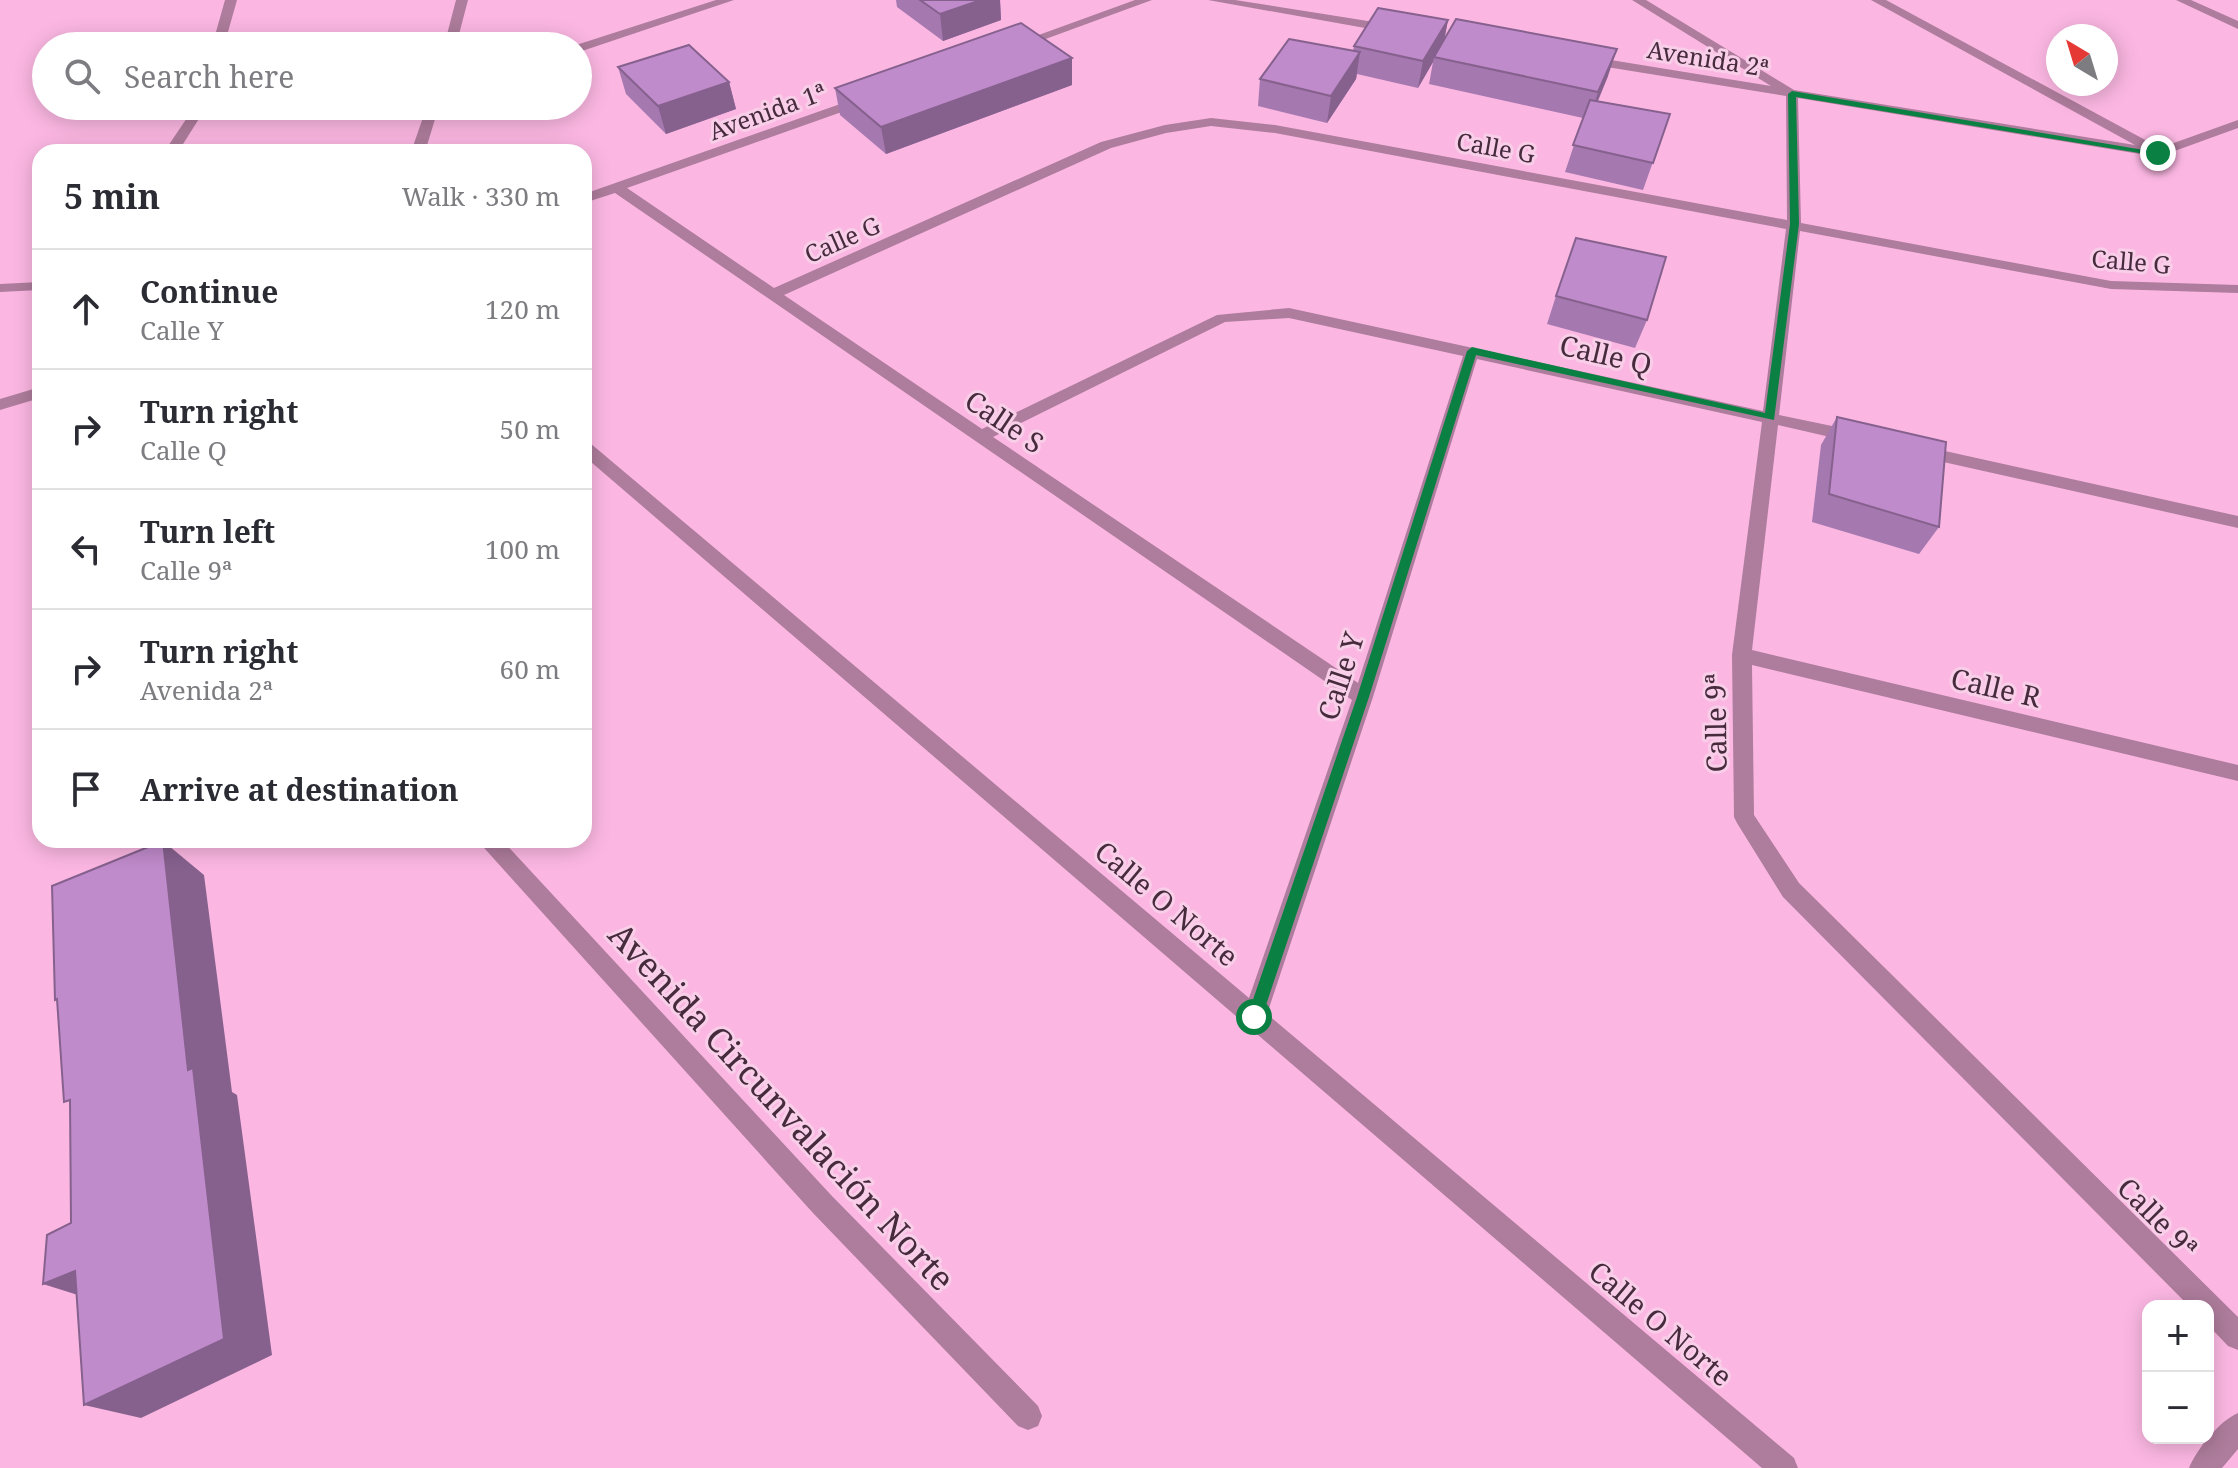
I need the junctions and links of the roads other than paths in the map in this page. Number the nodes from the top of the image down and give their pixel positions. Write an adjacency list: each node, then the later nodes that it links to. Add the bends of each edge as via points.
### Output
1 (231, 0): 11 (street)
2 (462, 0): 12 (street)
3 (728, 0): 13 (street)
4 (1146, 0): 14 (street)
5 (1214, 0): 10 (street)
6 (1638, 0): 17 (street)
7 (1877, 0): 23 (street)
8 (2182, 0): 9 (street)
9 (2238, 25)
10 (1402, 30)
11 (222, 32)
12 (454, 32)
13 (592, 44)
14 (999, 52)
15 (1574, 58): 17 (street, Avenida 2ª)
16 (881, 94): 24 (street, Avenida 1ª)
17 (1792, 94): 23 (street, Avenida 2ª); 26 (street, Calle 9ª)
18 (192, 120): 21 (street)
19 (428, 120): 22 (street)
20 (2238, 124): 23 (street, Avenida 2ª)
21 (176, 144)
22 (421, 144)
23 (2158, 153)
24 (617, 188): 25 (street, Avenida 1ª); 30 (street, Calle S)
25 (592, 196)
26 (1794, 224): 29 (street, Calle G, via 2111,285); 30 (street, Calle G, via 1275,129 1211,122 1106,145); 34 (street, Calle 9ª)
27 (32, 286): 28 (street)
28 (0, 288)
29 (2238, 289)
30 (773, 294): 35 (street, Calle S)
31 (1472, 351): 34 (street, Calle Q); 35 (street, Calle Q, via 1289,313 1222,318); 39 (street, Calle Y)
32 (32, 395): 33 (street)
33 (0, 405)
34 (1770, 418): 37 (street, Calle Q); 38 (street, Calle 9ª)
35 (981, 436): 39 (street, Calle S)
36 (592, 454): 42 (street, Calle O Norte)
37 (2238, 522)
38 (1742, 655): 40 (street, Calle R); 43 (street, Calle 9ª, via 1744,817 1791,890)
39 (1363, 697): 42 (street, Calle Y)
40 (2238, 773)
41 (495, 848): 44 (street, Avenida Circunvalación Norte, via 822,1204)
42 (1254, 1017): 46 (street, Calle O Norte)
43 (2238, 1336)
44 (1028, 1416)
45 (2238, 1427): 47 (street)
46 (1784, 1468)
47 (2203, 1468)

